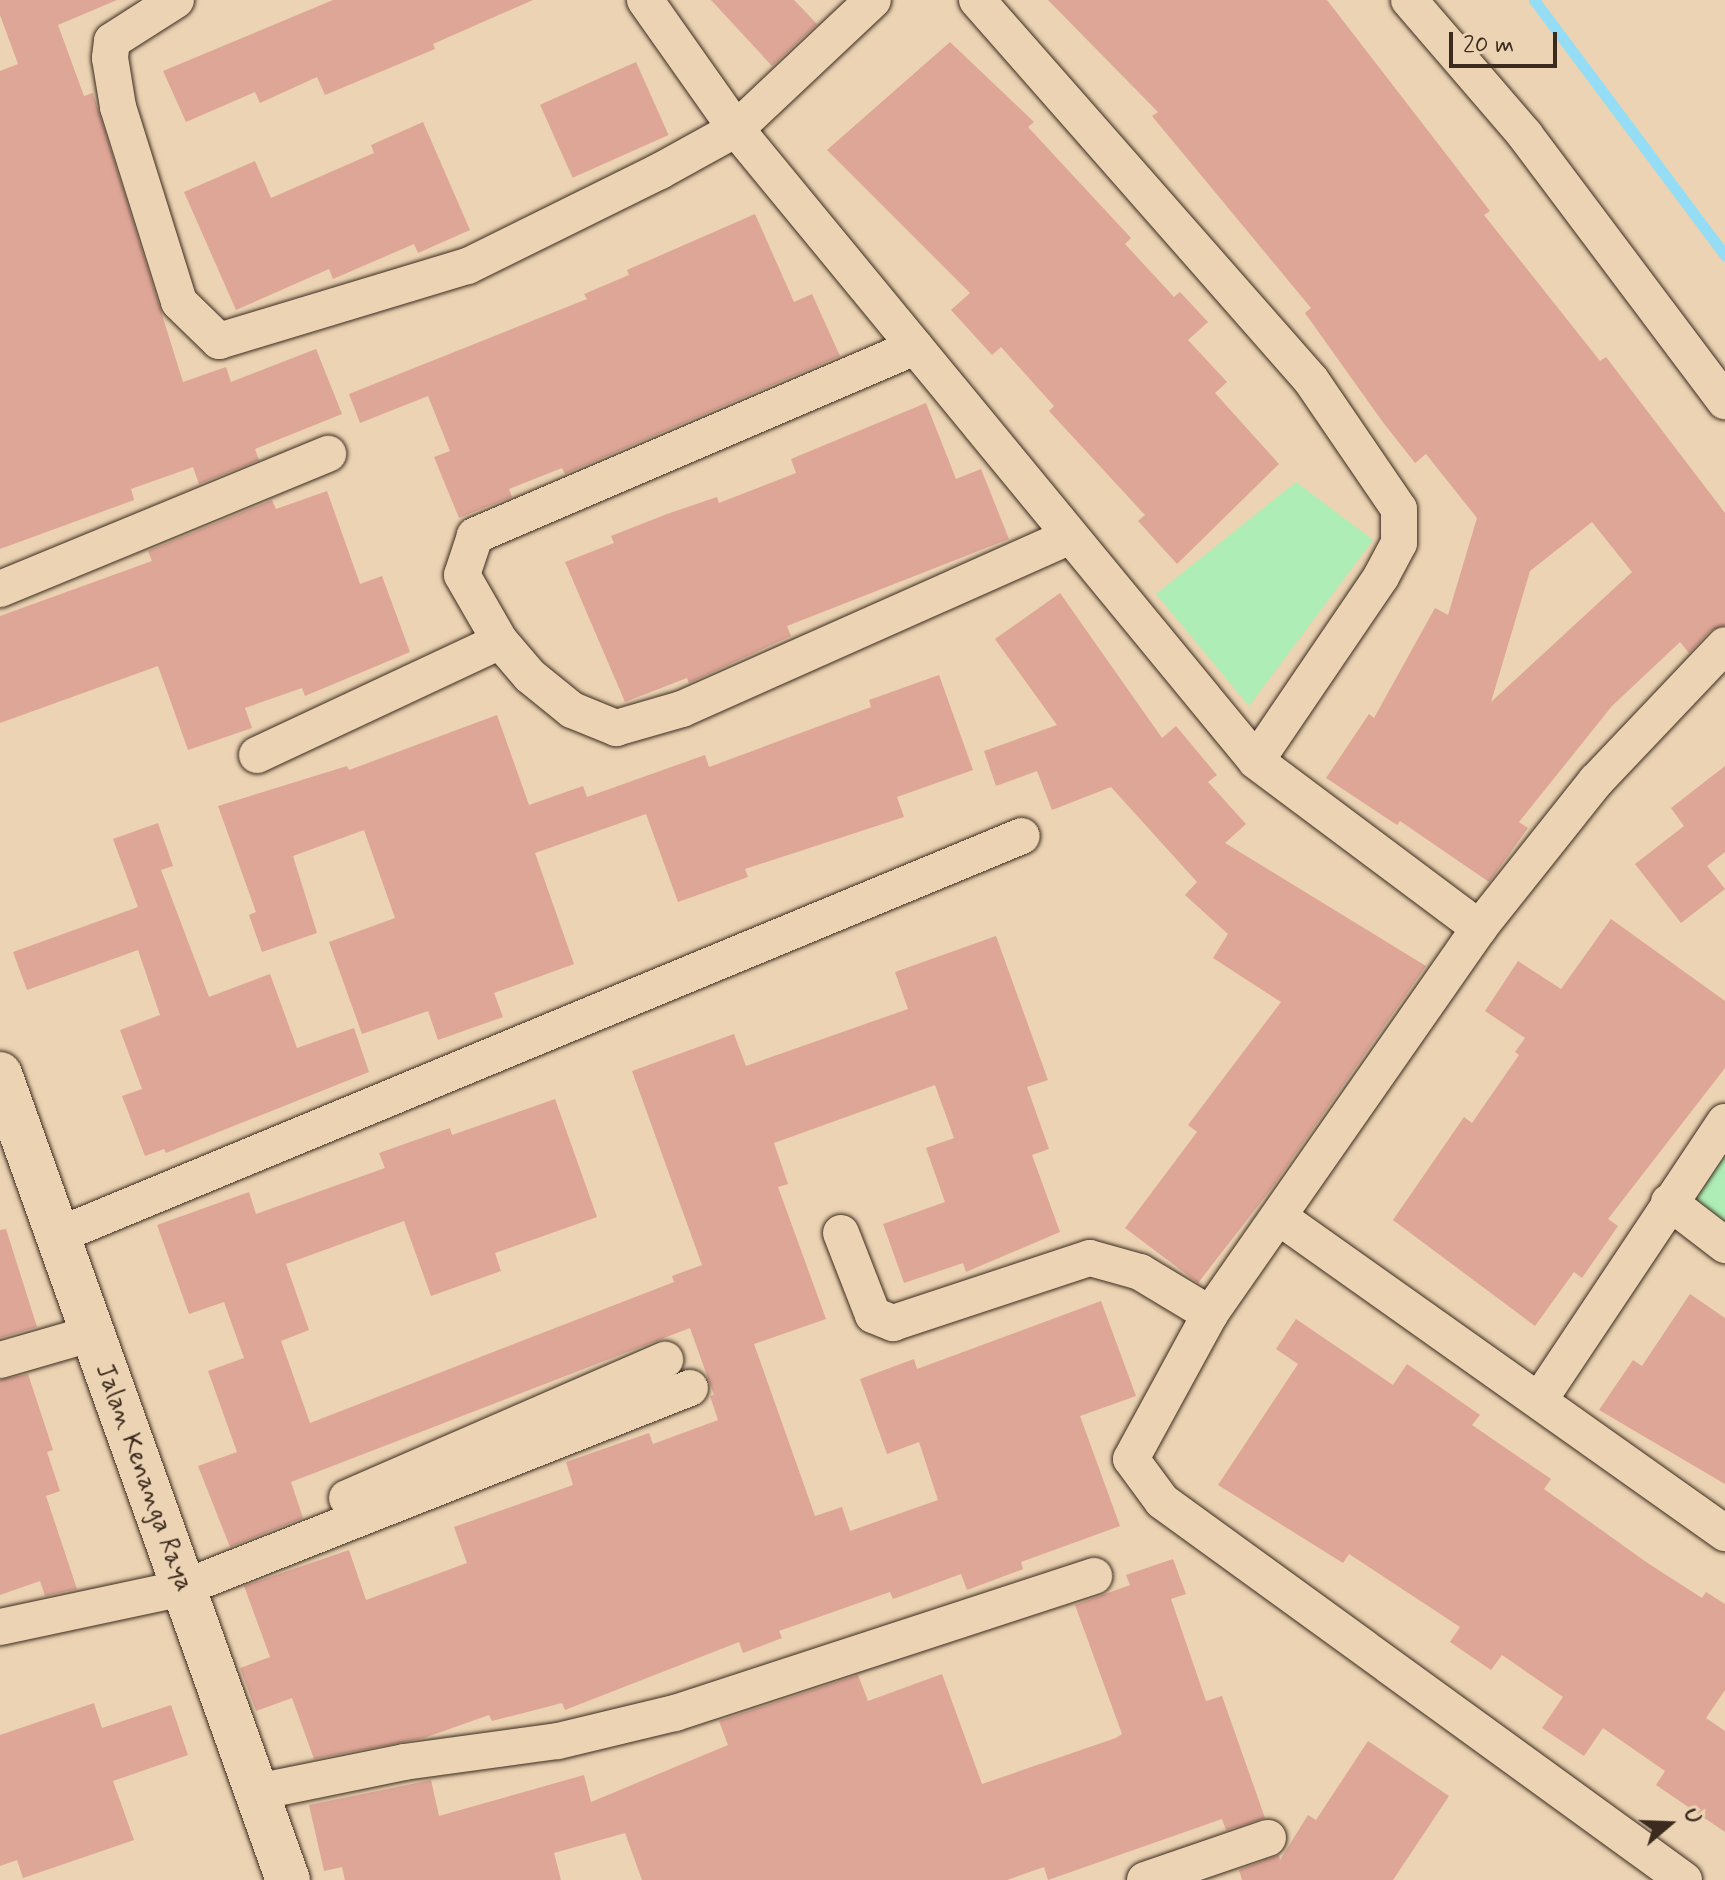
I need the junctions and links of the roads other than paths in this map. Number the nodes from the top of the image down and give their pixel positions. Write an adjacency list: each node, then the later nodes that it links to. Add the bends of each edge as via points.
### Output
1 (176, 0): 6 (street, via 112,41 110,58 118,107 179,302 219,341 468,266)
2 (645, 0): 6 (street)
3 (873, 0): 6 (street)
4 (977, 0): 15 (street, via 1311,380 1399,509 1399,543 1381,577)
5 (1409, 0): 8 (street, via 1525,135)
6 (736, 129): 7 (street)
7 (915, 347): 10 (street); 12 (street, via 475,536 462,575)
8 (1725, 401)
9 (328, 454): 11 (street)
10 (1069, 537): 12 (street, via 682,709 616,728 572,710 530,676); 15 (street)
11 (0, 589)
12 (500, 641): 14 (street)
13 (1725, 645): 17 (street, via 1596,781)
14 (257, 755)
15 (1256, 761): 17 (street)
16 (1022, 836): 23 (street)
17 (1479, 928): 21 (street)
18 (0, 1074): 23 (street, Jalan Kenanga Raya)
19 (1725, 1122): 20 (street)
20 (1669, 1202): 24 (street); 30 (street)
21 (1279, 1217): 25 (street); 30 (street)
22 (841, 1233): 25 (street, via 873,1315 893,1323 1090,1258 1140,1272)
23 (59, 1235): 26 (street, Jalan Kenanga Raya)
24 (1725, 1245)
25 (1210, 1314): 40 (street, via 1133,1448 1131,1459 1162,1501)
26 (90, 1334): 27 (street); 33 (street, Jalan Kenanga Raya)
27 (0, 1360)
28 (665, 1360): 33 (street)
29 (690, 1388): 33 (street)
30 (1540, 1399): 31 (street)
31 (1725, 1533)
32 (1094, 1576): 35 (street, via 675,1713 558,1741 404,1762)
33 (180, 1578): 34 (street); 35 (street, Jalan Kenanga Raya)
34 (0, 1627)
35 (257, 1792): 38 (street, Jalan Kenanga Raya)
36 (1268, 1838): 37 (street)
37 (1204, 1870): 39 (street)
38 (288, 1880)
39 (1145, 1880)
40 (1684, 1880)

